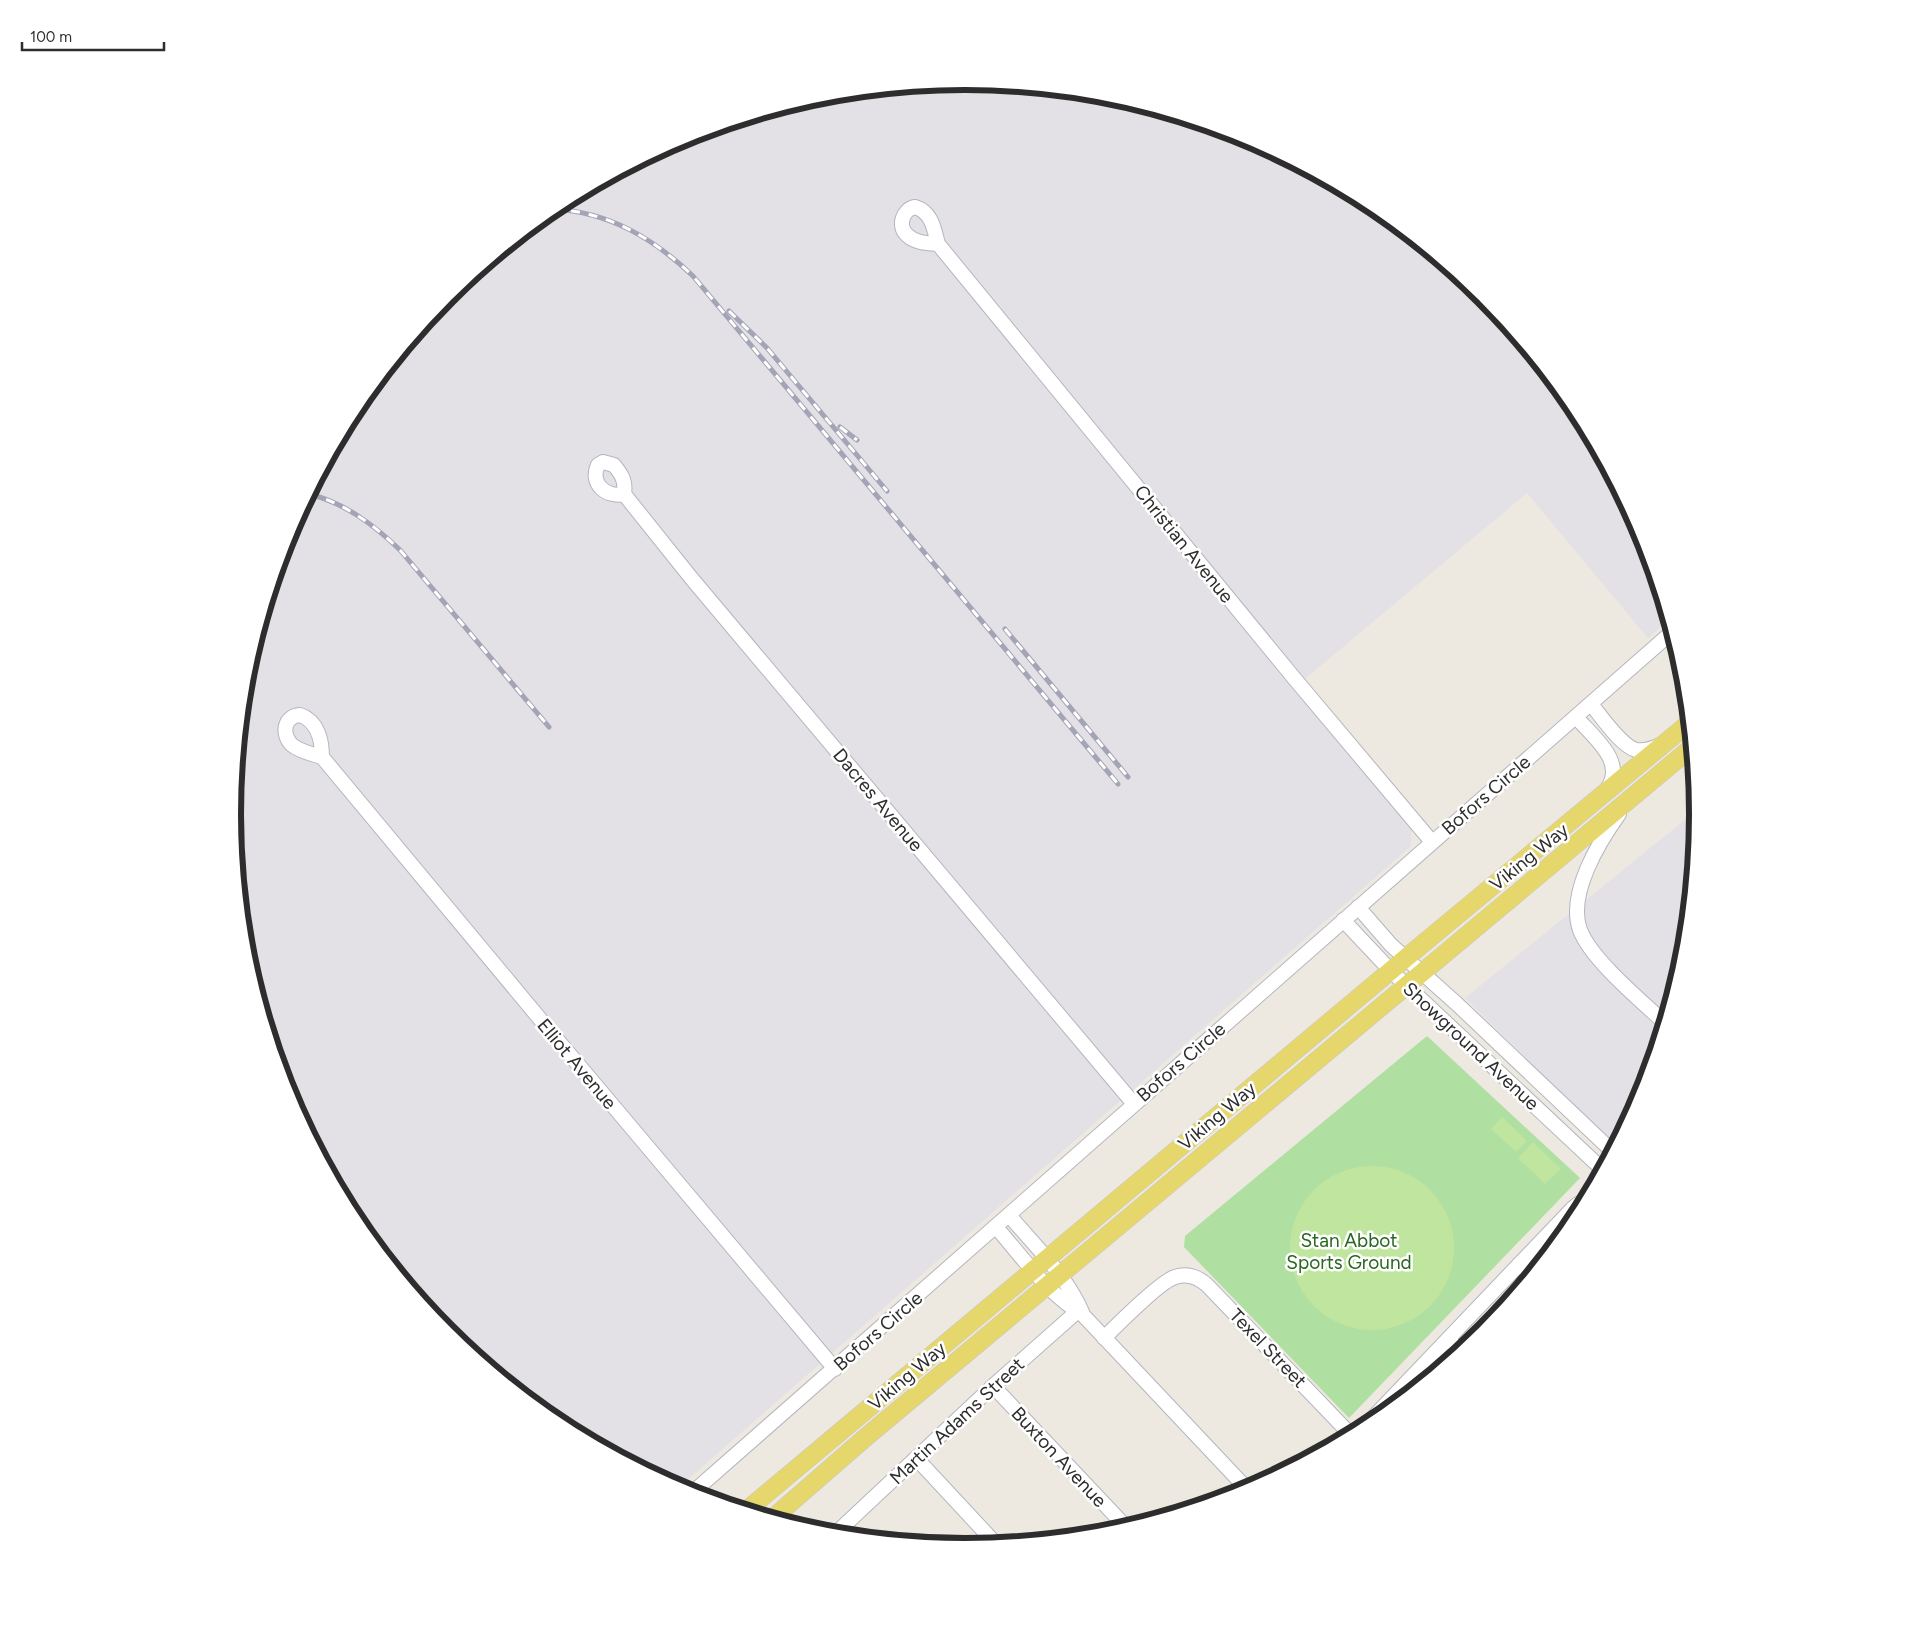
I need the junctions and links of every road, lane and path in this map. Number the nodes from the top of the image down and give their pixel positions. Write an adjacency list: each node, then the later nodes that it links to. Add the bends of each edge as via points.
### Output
1 (938, 244): 12 (street, Christian Avenue)
2 (624, 494): 20 (street, Dacres Avenue)
3 (1666, 637): 4 (street, Bofors Circle)
4 (1590, 704): 5 (street, Bofors Circle); 7 (street, via 1631,747 1645,750)
5 (1576, 717): 10 (street, via 1613,763 1614,776); 12 (street, Bofors Circle)
6 (1684, 728): 7 (main road, Viking Way)
7 (1666, 743): 10 (main road, Viking Way)
8 (1686, 752): 11 (main road, Viking Way)
9 (322, 757): 36 (street, Elliot Avenue)
10 (1601, 797): 15 (main road, Viking Way)
11 (1629, 799): 17 (main road, Viking Way); 19 (street, via 1602,837 1593,856 1580,891 1578,920 1586,942 1604,964)
12 (1432, 842): 13 (street, Bofors Circle)
13 (1358, 907): 14 (street, Bofors Circle); 15 (street, Showground Avenue)
14 (1344, 920): 16 (street, Showground Avenue); 20 (street, Bofors Circle)
15 (1406, 958): 16 (main road, Viking Way); 17 (street, Showground Avenue)
16 (1391, 970): 18 (street, Showground Avenue); 28 (main road, Viking Way)
17 (1422, 972): 18 (main road, Viking Way); 21 (street, Showground Avenue)
18 (1406, 985): 22 (street, Showground Avenue); 31 (main road, Viking Way)
19 (1659, 1017)
20 (1134, 1104): 24 (street, Bofors Circle)
21 (1607, 1147)
22 (1598, 1165)
23 (1570, 1211): 29 (street)
24 (1008, 1215): 25 (street, Bofors Circle); 28 (street)
25 (996, 1227): 26 (street, Bofors Circle); 27 (street)
26 (976, 1245): 27 (street, via 993,1242); 36 (street, Bofors Circle)
27 (1014, 1248): 28 (street)
28 (1039, 1264): 31 (street); 43 (main road, Viking Way)
29 (1519, 1264): 30 (street); 34 (street)
30 (1526, 1271)
31 (1054, 1281): 32 (street); 44 (main road, Viking Way)
32 (1080, 1312): 33 (street); 37 (street, Martin Adams Street)
33 (1104, 1338): 39 (street, Texel Street, via 1166,1282 1179,1276 1195,1277 1207,1285); 41 (street)
34 (1448, 1339): 35 (street); 38 (street)
35 (1455, 1346)
36 (835, 1369): 42 (street, Bofors Circle)
37 (993, 1386): 40 (street, Martin Adams Street); 45 (street, Buxton Avenue)
38 (1397, 1394)
39 (1346, 1429)
40 (916, 1458): 46 (street, Martin Adams Street); 47 (street)
41 (1242, 1483)
42 (699, 1487)
43 (753, 1506)
44 (779, 1513)
45 (1120, 1521)
46 (846, 1528)
47 (989, 1537)

